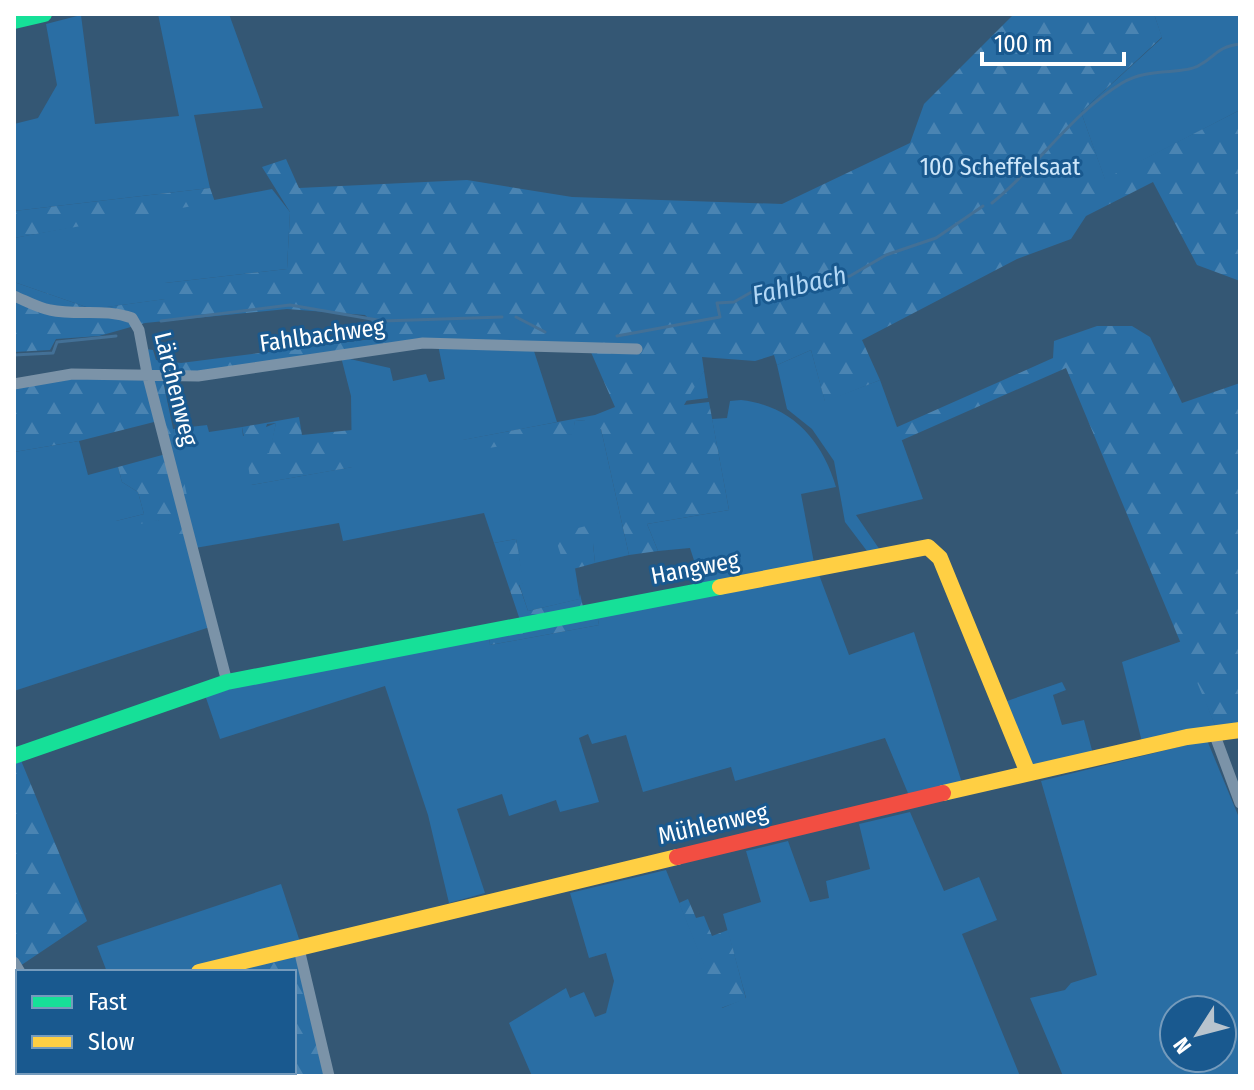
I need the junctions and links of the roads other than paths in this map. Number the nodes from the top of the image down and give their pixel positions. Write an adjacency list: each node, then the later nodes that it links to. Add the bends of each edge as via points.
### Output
1 (44, 14): 2 (street)
2 (14, 21)
3 (14, 296): 5 (street, Lärchenweg, via 49,310 113,311 132,318)
4 (637, 349): 5 (street, Fahlbachweg, via 423,343 198,376)
5 (147, 373): 6 (street, Fahlbachweg, via 72,374); 7 (street, Lärchenweg)
6 (14, 384)
7 (227, 682): 10 (street, Hangweg); 11 (street, Hangweg, via 928,547 940,558)
8 (1240, 730): 9 (street, Mühlenweg)
9 (1214, 733): 11 (street, Mühlenweg); 12 (street)
10 (16, 755)
11 (1028, 773): 13 (street, Mühlenweg)
12 (1240, 803)
13 (299, 949): 14 (street, Mühlenweg); 15 (street)
14 (208, 970)
15 (329, 1076)

